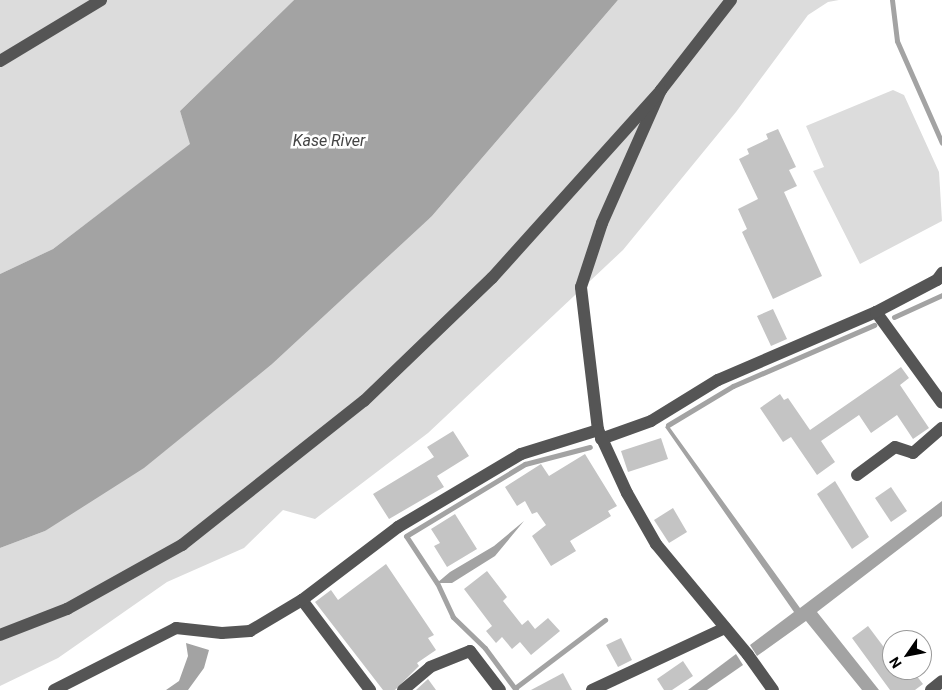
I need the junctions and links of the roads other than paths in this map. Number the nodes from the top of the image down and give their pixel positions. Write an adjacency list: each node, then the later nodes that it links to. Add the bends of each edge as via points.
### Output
1 (101, 0): 3 (street)
2 (731, 0): 4 (street)
3 (0, 61)
4 (661, 90): 9 (street, via 602,223 581,288); 13 (street, via 492,278 364,401 182,545 67,609)
5 (942, 273): 6 (street, via 937,280)
6 (876, 312): 7 (street); 9 (street, via 718,380 651,422)
7 (942, 403)
8 (942, 428): 10 (street, via 913,452 896,447)
9 (599, 434): 11 (street, via 521,454 398,527); 12 (street, via 656,544)
10 (856, 476)
11 (302, 600): 15 (street, via 250,631 222,633 176,628); 16 (street)
12 (725, 628): 19 (street); 20 (street)
13 (0, 635)
14 (942, 681): 21 (street)
15 (54, 690)
16 (370, 690)
17 (403, 690): 18 (street, via 430,668 470,651)
18 (500, 690)
19 (592, 690)
20 (773, 690)
21 (931, 690)

